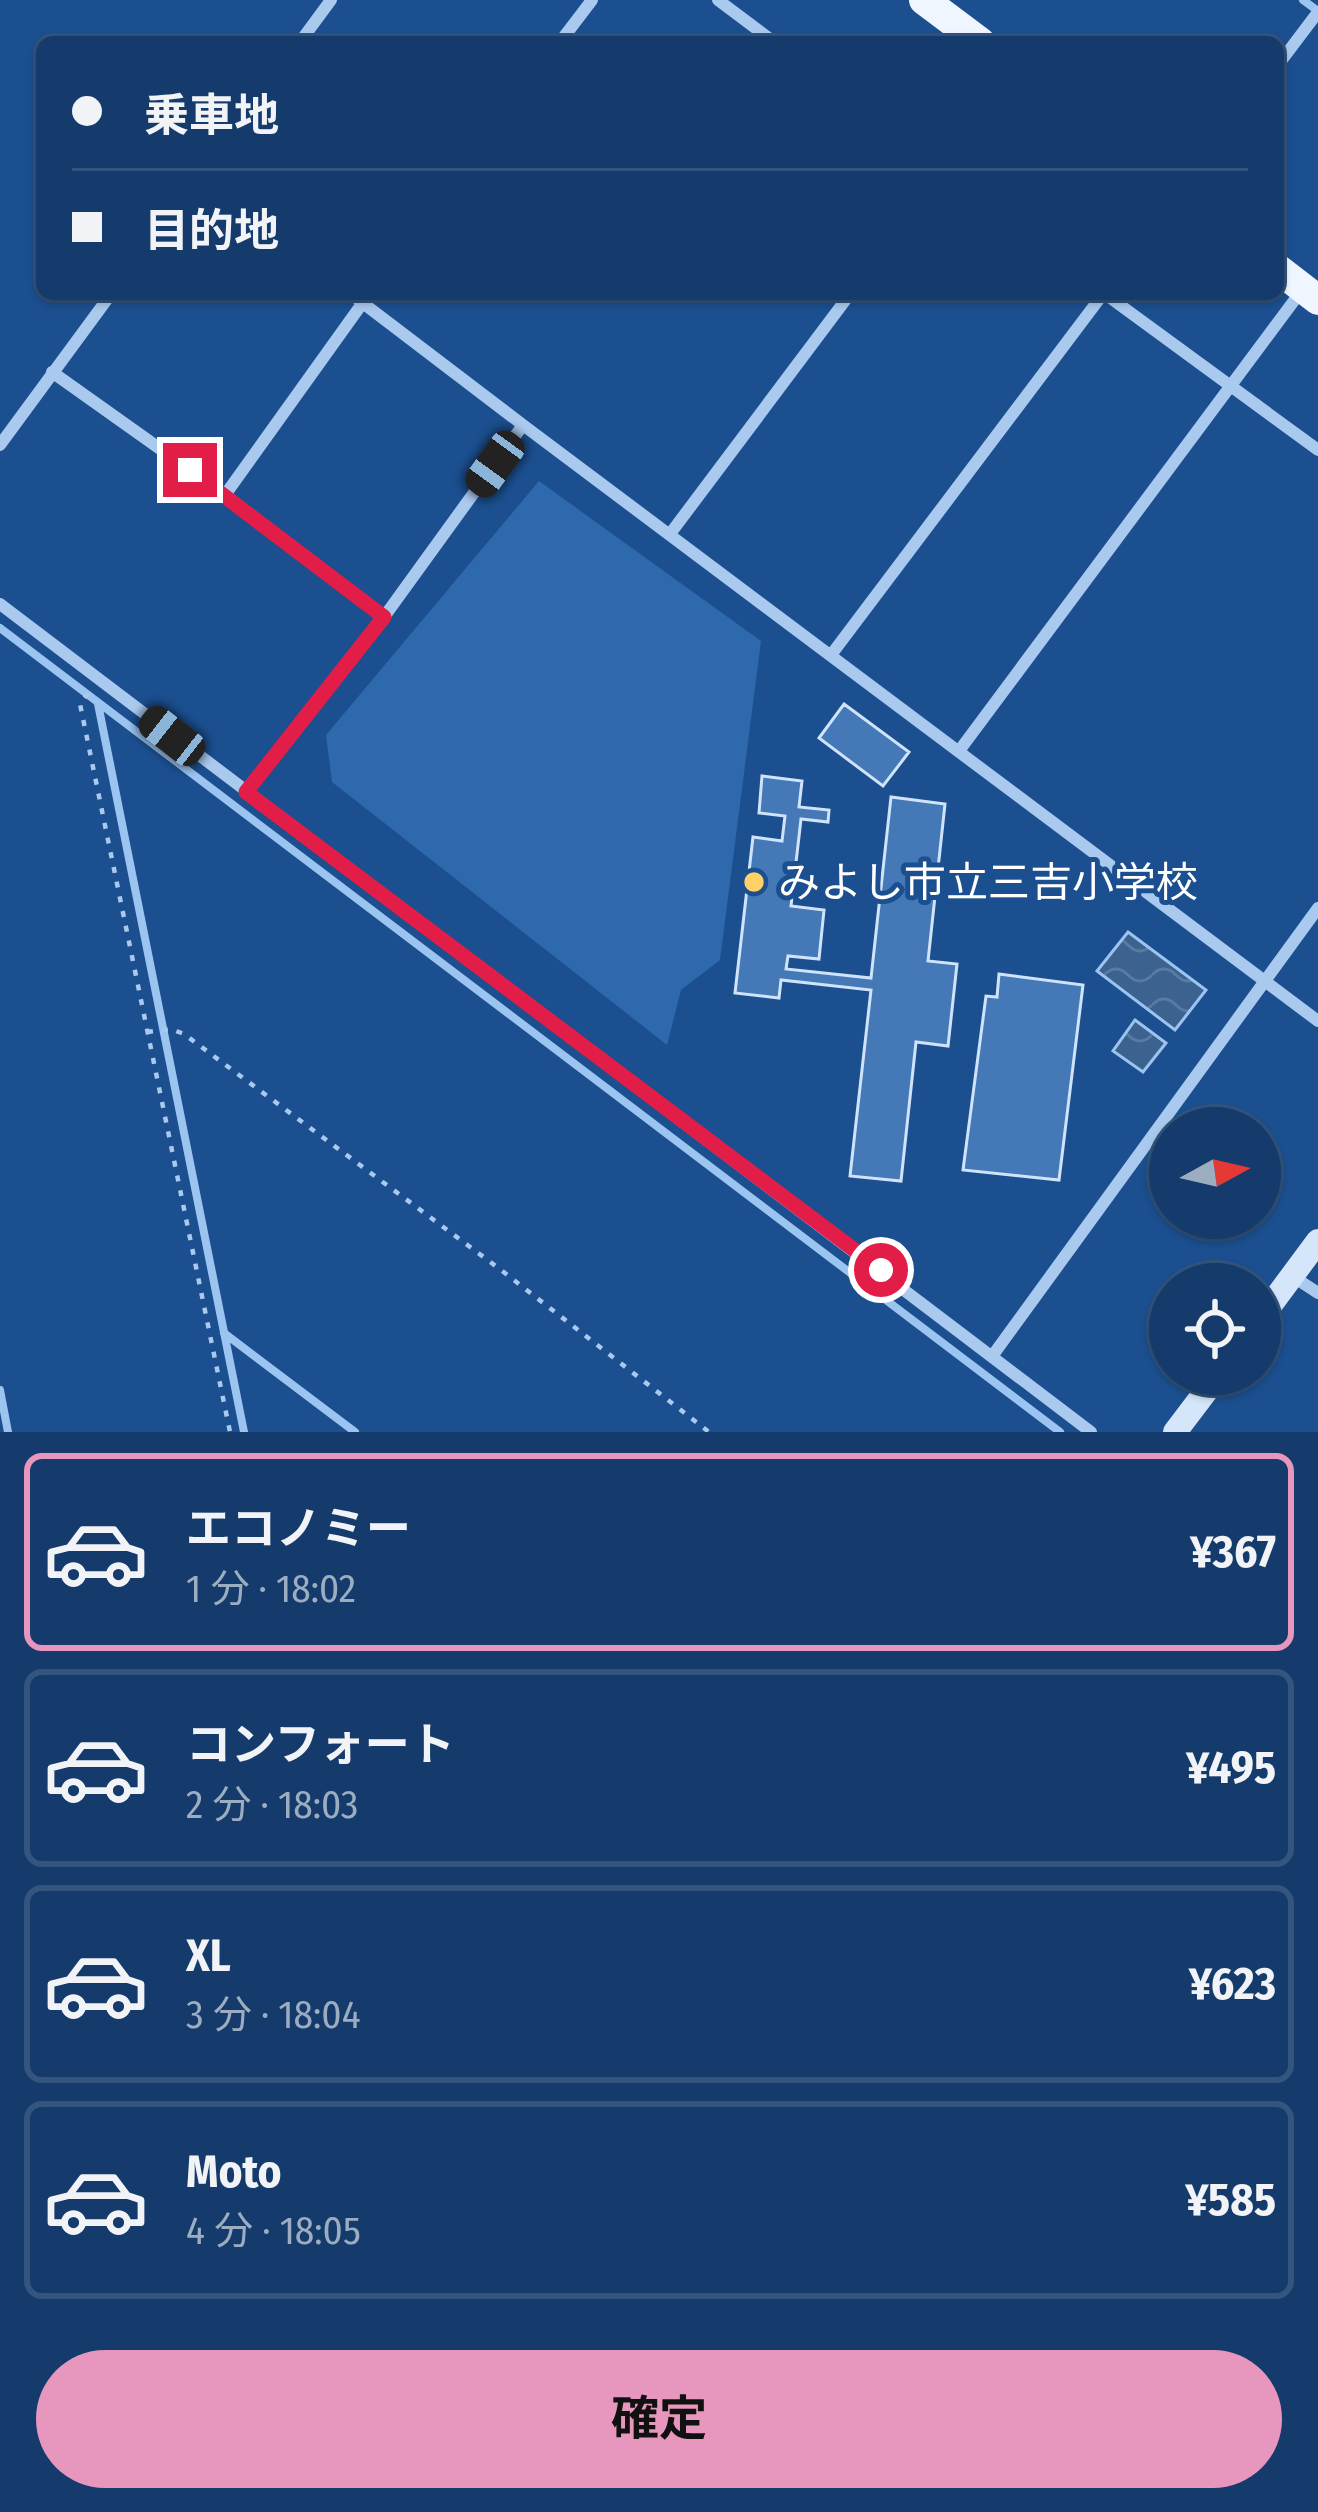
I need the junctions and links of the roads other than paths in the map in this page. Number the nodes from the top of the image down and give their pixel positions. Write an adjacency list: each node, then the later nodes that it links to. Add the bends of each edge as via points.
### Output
1 (331, 0): 6 (street)
2 (592, 0): 7 (street)
3 (718, 0): 8 (street)
4 (924, 0): 9 (main road)
5 (1318, 12): 10 (street)
6 (304, 36)
7 (565, 36)
8 (766, 36)
9 (972, 36)
10 (1284, 57)
11 (1284, 274): 12 (main road)
12 (1311, 294): 20 (street)
13 (106, 300): 19 (street)
14 (358, 300): 24 (street)
15 (364, 300): 21 (street)
16 (846, 300): 25 (street)
17 (1099, 300): 28 (street)
18 (1113, 300): 20 (street)
19 (52, 372): 22 (street); 24 (street)
20 (1233, 385): 23 (street); 29 (street)
21 (523, 425): 25 (street); 27 (street)
22 (0, 445)
23 (1318, 451)
24 (225, 495): 27 (street)
25 (670, 534): 28 (street)
26 (0, 604): 30 (street)
27 (384, 617): 30 (street)
28 (831, 656): 29 (street)
29 (959, 751): 32 (street)
30 (246, 792): 38 (street)
31 (1318, 908): 32 (street)
32 (1263, 981): 33 (street); 38 (street)
33 (1318, 1022)
34 (1318, 1241): 35 (street)
35 (1292, 1276): 36 (street); 37 (street)
36 (1281, 1291)
37 (1318, 1294)
38 (993, 1354): 40 (street)
39 (1203, 1395): 41 (street)
40 (1091, 1432)
41 (1175, 1432)

